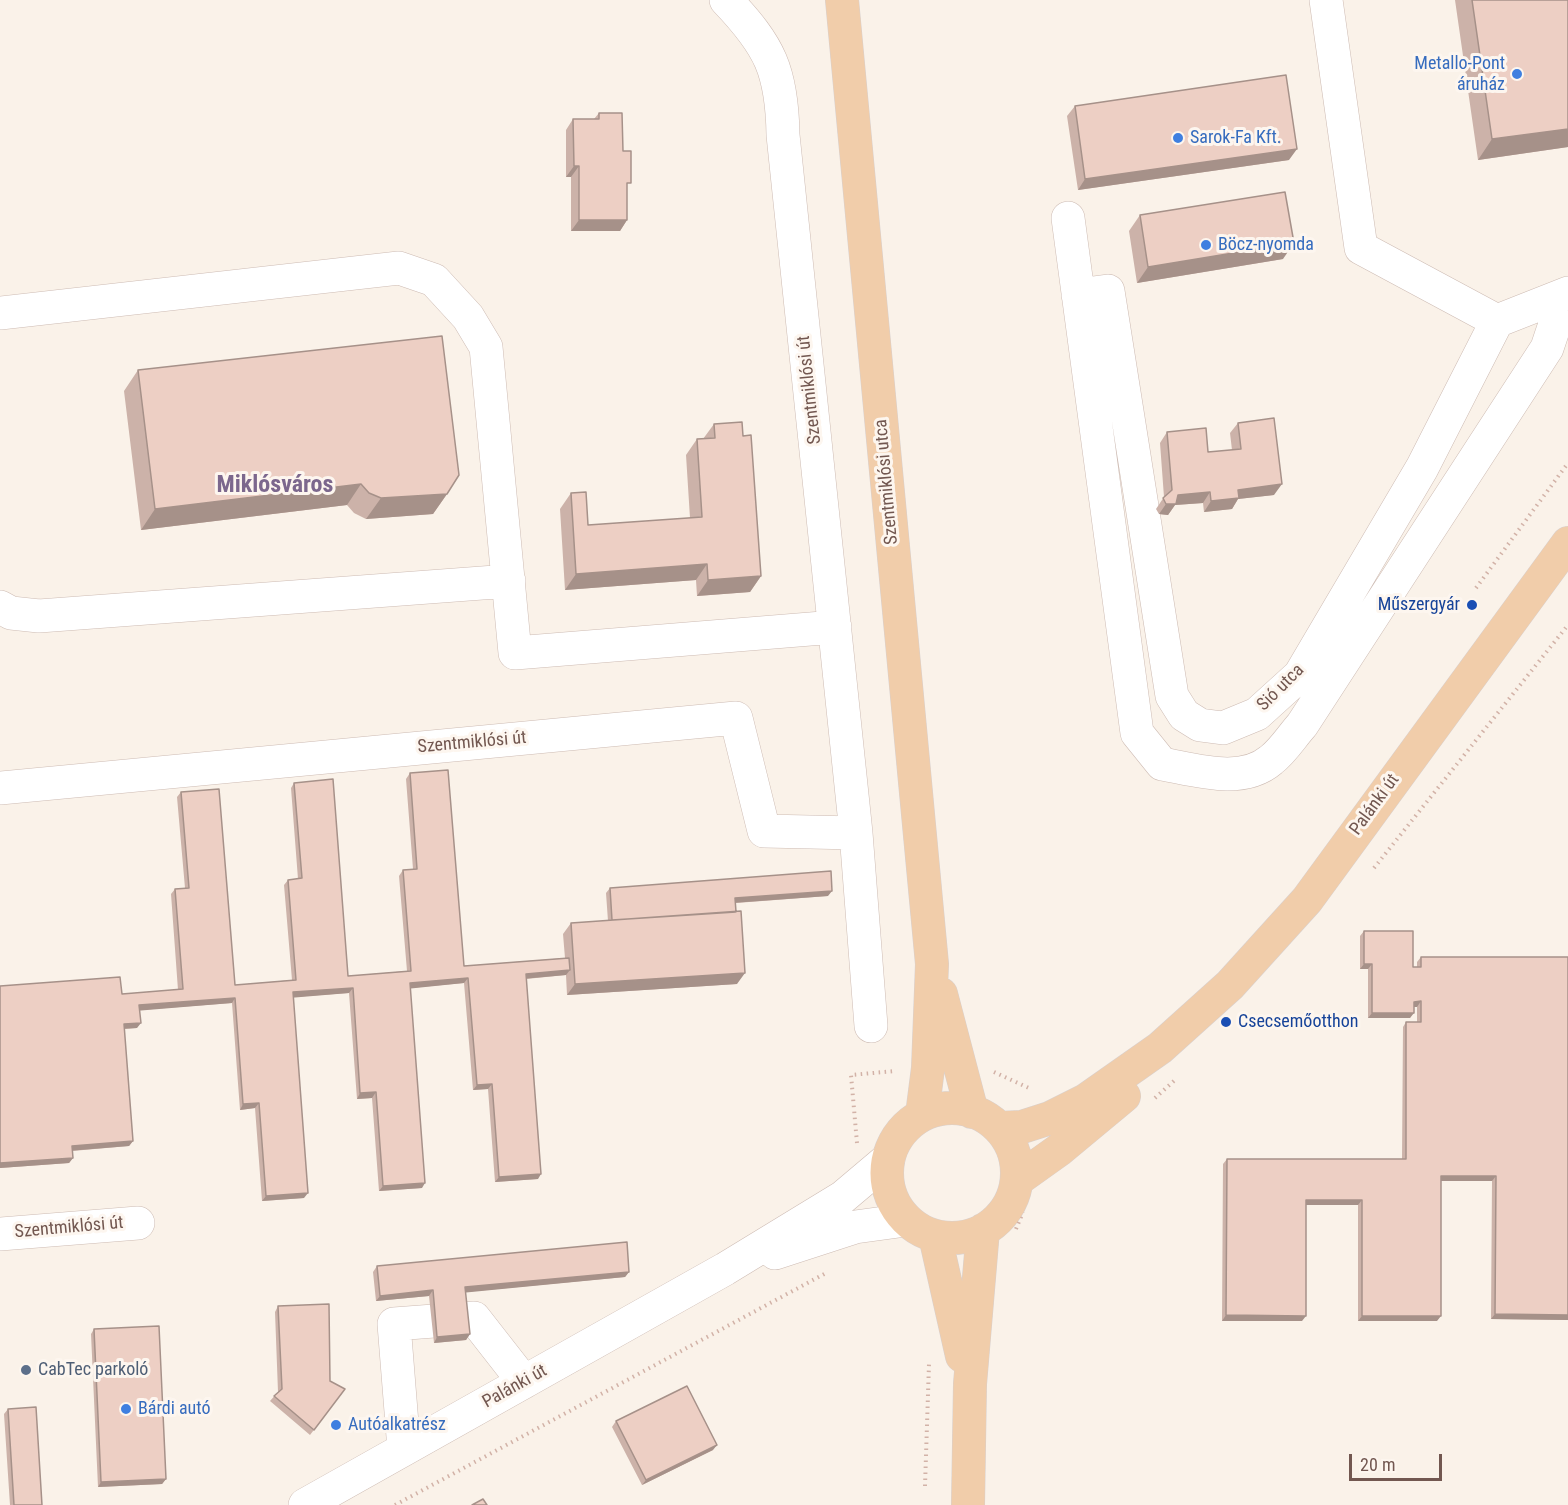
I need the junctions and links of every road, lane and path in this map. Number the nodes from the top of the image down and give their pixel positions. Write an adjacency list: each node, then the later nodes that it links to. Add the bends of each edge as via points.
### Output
1 (726, 0): 14 (street, Szentmiklósi út, via 762,40 776,72 783,105)
2 (842, 0): 17 (main road, Szentmiklósi utca)
3 (1326, 0): 8 (street, via 1361,248)
4 (1068, 218): 5 (street)
5 (1078, 295): 6 (street, via 1137,733 1162,764 1239,775 1270,761 1302,724 1547,348); 8 (street, Sió utca, via 1108,291 1172,696 1184,715 1200,724 1223,728 1257,714 1300,675 1422,468)
6 (1566, 295): 8 (street)
7 (0, 313): 11 (street, via 399,268 434,280 468,317 486,347)
8 (1497, 321)
9 (1568, 463): 12 (path)
10 (1568, 543): 19 (main road, Palánki út, via 1307,900 1230,986)
11 (509, 581): 13 (street, via 39,616 11,613); 14 (street, via 515,653)
12 (1476, 588)
13 (0, 607)
14 (835, 627): 16 (street, Szentmiklósi út)
15 (0, 788): 16 (street, Szentmiklósi út, via 736,718 764,831)
16 (856, 833): 18 (street, Szentmiklósi út)
17 (932, 964): 20 (main road); 21 (main road)
18 (871, 1026)
19 (1160, 1048): 21 (main road, Palánki út, via 1086,1100 1050,1118 1022,1127); 23 (main road, Palánki út, via 1130,1092)
20 (922, 1115): 21 (main road, via 955,1108); 22 (main road, via 906,1126)
21 (985, 1120): 23 (main road, via 1010,1143)
22 (888, 1159): 24 (main road, via 889,1192); 29 (street, Palánki út, via 843,1197)
23 (1017, 1180): 26 (main road, via 1006,1209)
24 (906, 1220): 28 (main road); 29 (street, Palánki út, via 855,1227)
25 (138, 1223): 27 (street, Szentmiklósi út)
26 (983, 1230): 28 (main road, via 951,1239); 32 (main road)
27 (0, 1234)
28 (935, 1236): 32 (main road)
29 (725, 1269): 31 (street, Palánki út)
30 (929, 1362): 34 (path)
31 (524, 1382): 33 (street, Palánki út); 33 (street, via 474,1318 394,1324)
32 (970, 1384): 36 (main road)
33 (404, 1449): 35 (street, Palánki út)
34 (925, 1486)
35 (305, 1505)
36 (968, 1505)

